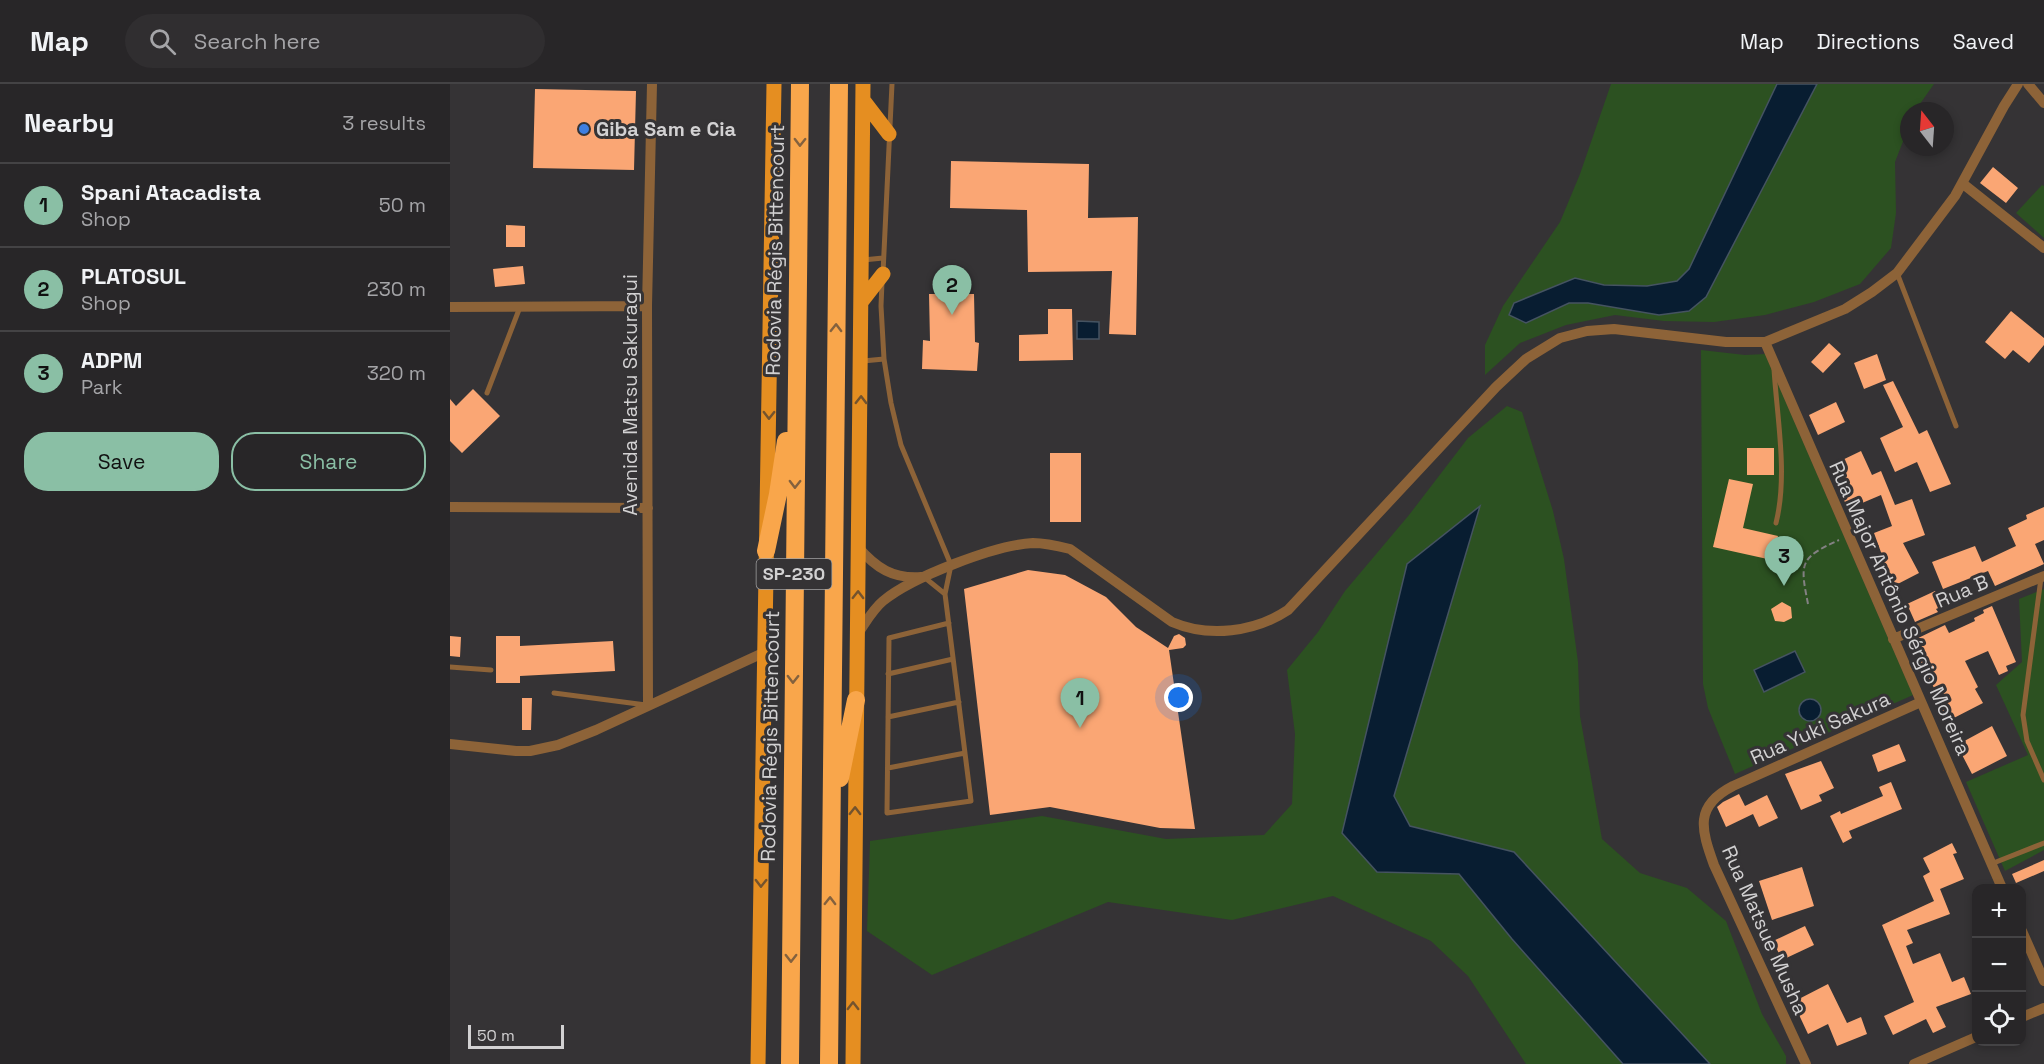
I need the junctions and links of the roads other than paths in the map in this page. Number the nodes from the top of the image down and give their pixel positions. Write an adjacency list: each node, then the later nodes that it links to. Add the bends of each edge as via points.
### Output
1 (652, 84): 19 (street, Avenida Matsu Sakuragui)
2 (774, 84): 33 (main road, one-way to 33)
3 (800, 84): 22 (highway, Rodovia Régis Bittencourt / SP-230, one-way to 22)
4 (839, 84): 58 (highway, SP-230, one-way to 4)
5 (863, 84): 9 (main road)
6 (892, 84): 11 (lane)
7 (2018, 84): 12 (street)
8 (2028, 84): 10 (street)
9 (863, 100): 11 (main road); 15 (main road)
10 (2044, 103)
11 (889, 134): 14 (lane)
12 (1962, 183): 13 (street); 16 (street)
13 (2044, 248)
14 (883, 258): 15 (lane); 17 (lane)
15 (861, 260): 18 (main road)
16 (1898, 273): 23 (street, via 1845,309); 28 (lane)
17 (883, 274): 18 (main road); 24 (lane)
18 (862, 300): 25 (main road)
19 (647, 306): 21 (street); 30 (street, Avenida Matsu Sakuragui)
20 (450, 307): 21 (street)
21 (519, 307): 27 (lane)
22 (797, 340): 33 (highway, via 780,483); 67 (highway, Rodovia Régis Bittencourt / SP-230, one-way to 67)
23 (1765, 342): 26 (street, Rua Major Antônio Sérgio Moreira); 34 (street, via 1726,342 1614,329 1587,330 1560,338 1526,360 1497,387 1288,610 1260,624 1213,631 1183,627 1070,549 1053,544 1012,546)
24 (884, 359): 25 (lane); 34 (lane, via 901,445)
25 (861, 361): 32 (main road, one-way to 25)
26 (1773, 362): 31 (lane, via 1782,481); 40 (street, Rua Major Antônio Sérgio Moreira)
27 (487, 393)
28 (1956, 426)
29 (450, 507): 30 (street)
30 (648, 508): 50 (street, Avenida Matsu Sakuragui)
31 (1776, 522)
32 (858, 547): 35 (street, via 870,561 896,576); 39 (main road, one-way to 32)
33 (766, 550): 41 (main road)
34 (951, 565): 35 (street); 37 (lane)
35 (924, 577): 37 (lane); 39 (street, via 881,603)
36 (2042, 577): 40 (street, Rua B); 55 (lane, via 2024,715 2027,741)
37 (945, 594): 38 (lane)
38 (949, 623): 42 (lane); 45 (lane, via 889,638)
39 (857, 635): 47 (main road)
40 (1893, 639): 49 (street, Rua Major Antônio Sérgio Moreira)
41 (765, 652): 50 (street); 66 (main road, one-way to 66)
42 (953, 659): 45 (lane); 48 (lane)
43 (450, 667): 44 (lane)
44 (491, 670)
45 (888, 674): 51 (lane)
46 (554, 693): 50 (lane)
47 (856, 700): 58 (highway); 69 (main road, one-way to 47)
48 (959, 702): 51 (lane); 53 (lane)
49 (1921, 702): 56 (street, Rua Yuki Sakura); 59 (street, Rua Major Antônio Sérgio Moreira)
50 (648, 705): 52 (street, via 586,734 544,748 516,751)
51 (888, 717): 54 (lane)
52 (450, 744)
53 (965, 753): 54 (lane); 54 (lane, via 971,801 887,813)
54 (888, 768)
55 (2044, 780)
56 (1733, 786): 70 (street, Rua Matsue Musha, via 1718,794 1705,811 1705,837 1714,865)
57 (2044, 843): 59 (lane)
58 (831, 852): 68 (highway, SP-230, one-way to 58)
59 (1991, 864): 60 (street, Rua Major Antônio Sérgio Moreira)
60 (2000, 884)
61 (2025, 938): 62 (street)
62 (2044, 981)
63 (2044, 1008): 64 (street)
64 (2026, 1015)
65 (1972, 1039): 71 (street)
66 (758, 1064)
67 (790, 1064)
68 (829, 1064)
69 (853, 1064)
70 (1806, 1064)
71 (1914, 1064)

